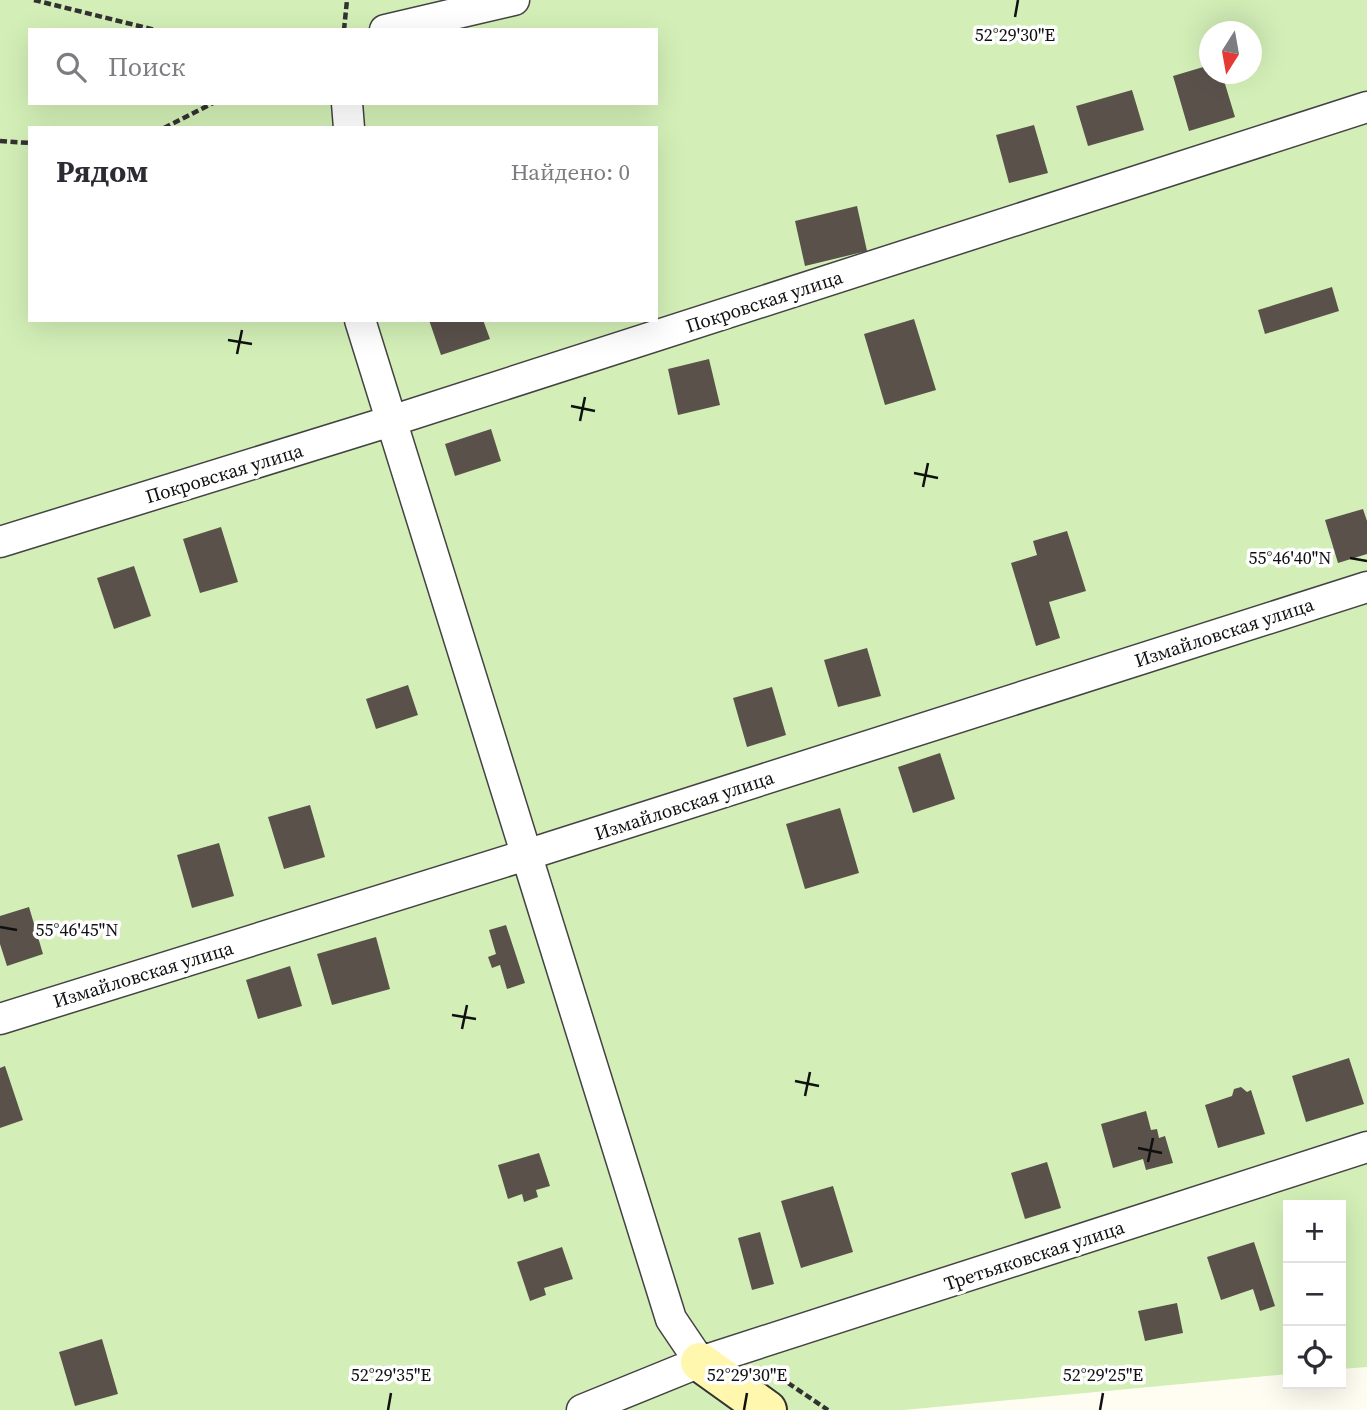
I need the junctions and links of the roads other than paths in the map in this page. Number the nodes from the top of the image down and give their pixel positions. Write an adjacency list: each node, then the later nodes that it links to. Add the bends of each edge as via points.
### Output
1 (514, 0): 2 (street)
2 (394, 28)
3 (347, 105): 5 (street)
4 (1367, 107): 7 (street, Покровская улица)
5 (349, 126)
6 (361, 322): 7 (street)
7 (391, 421): 8 (street, Покровская улица); 10 (street)
8 (0, 542)
9 (1367, 587): 10 (street, Измайловская улица)
10 (526, 855): 11 (street, Измайловская улица); 13 (street, via 671,1319)
11 (0, 1019)
12 (1367, 1147): 13 (street, Третьяковская улица)
13 (700, 1362): 14 (street, Третьяковская улица); 15 (street)
14 (582, 1410)
15 (767, 1410)

